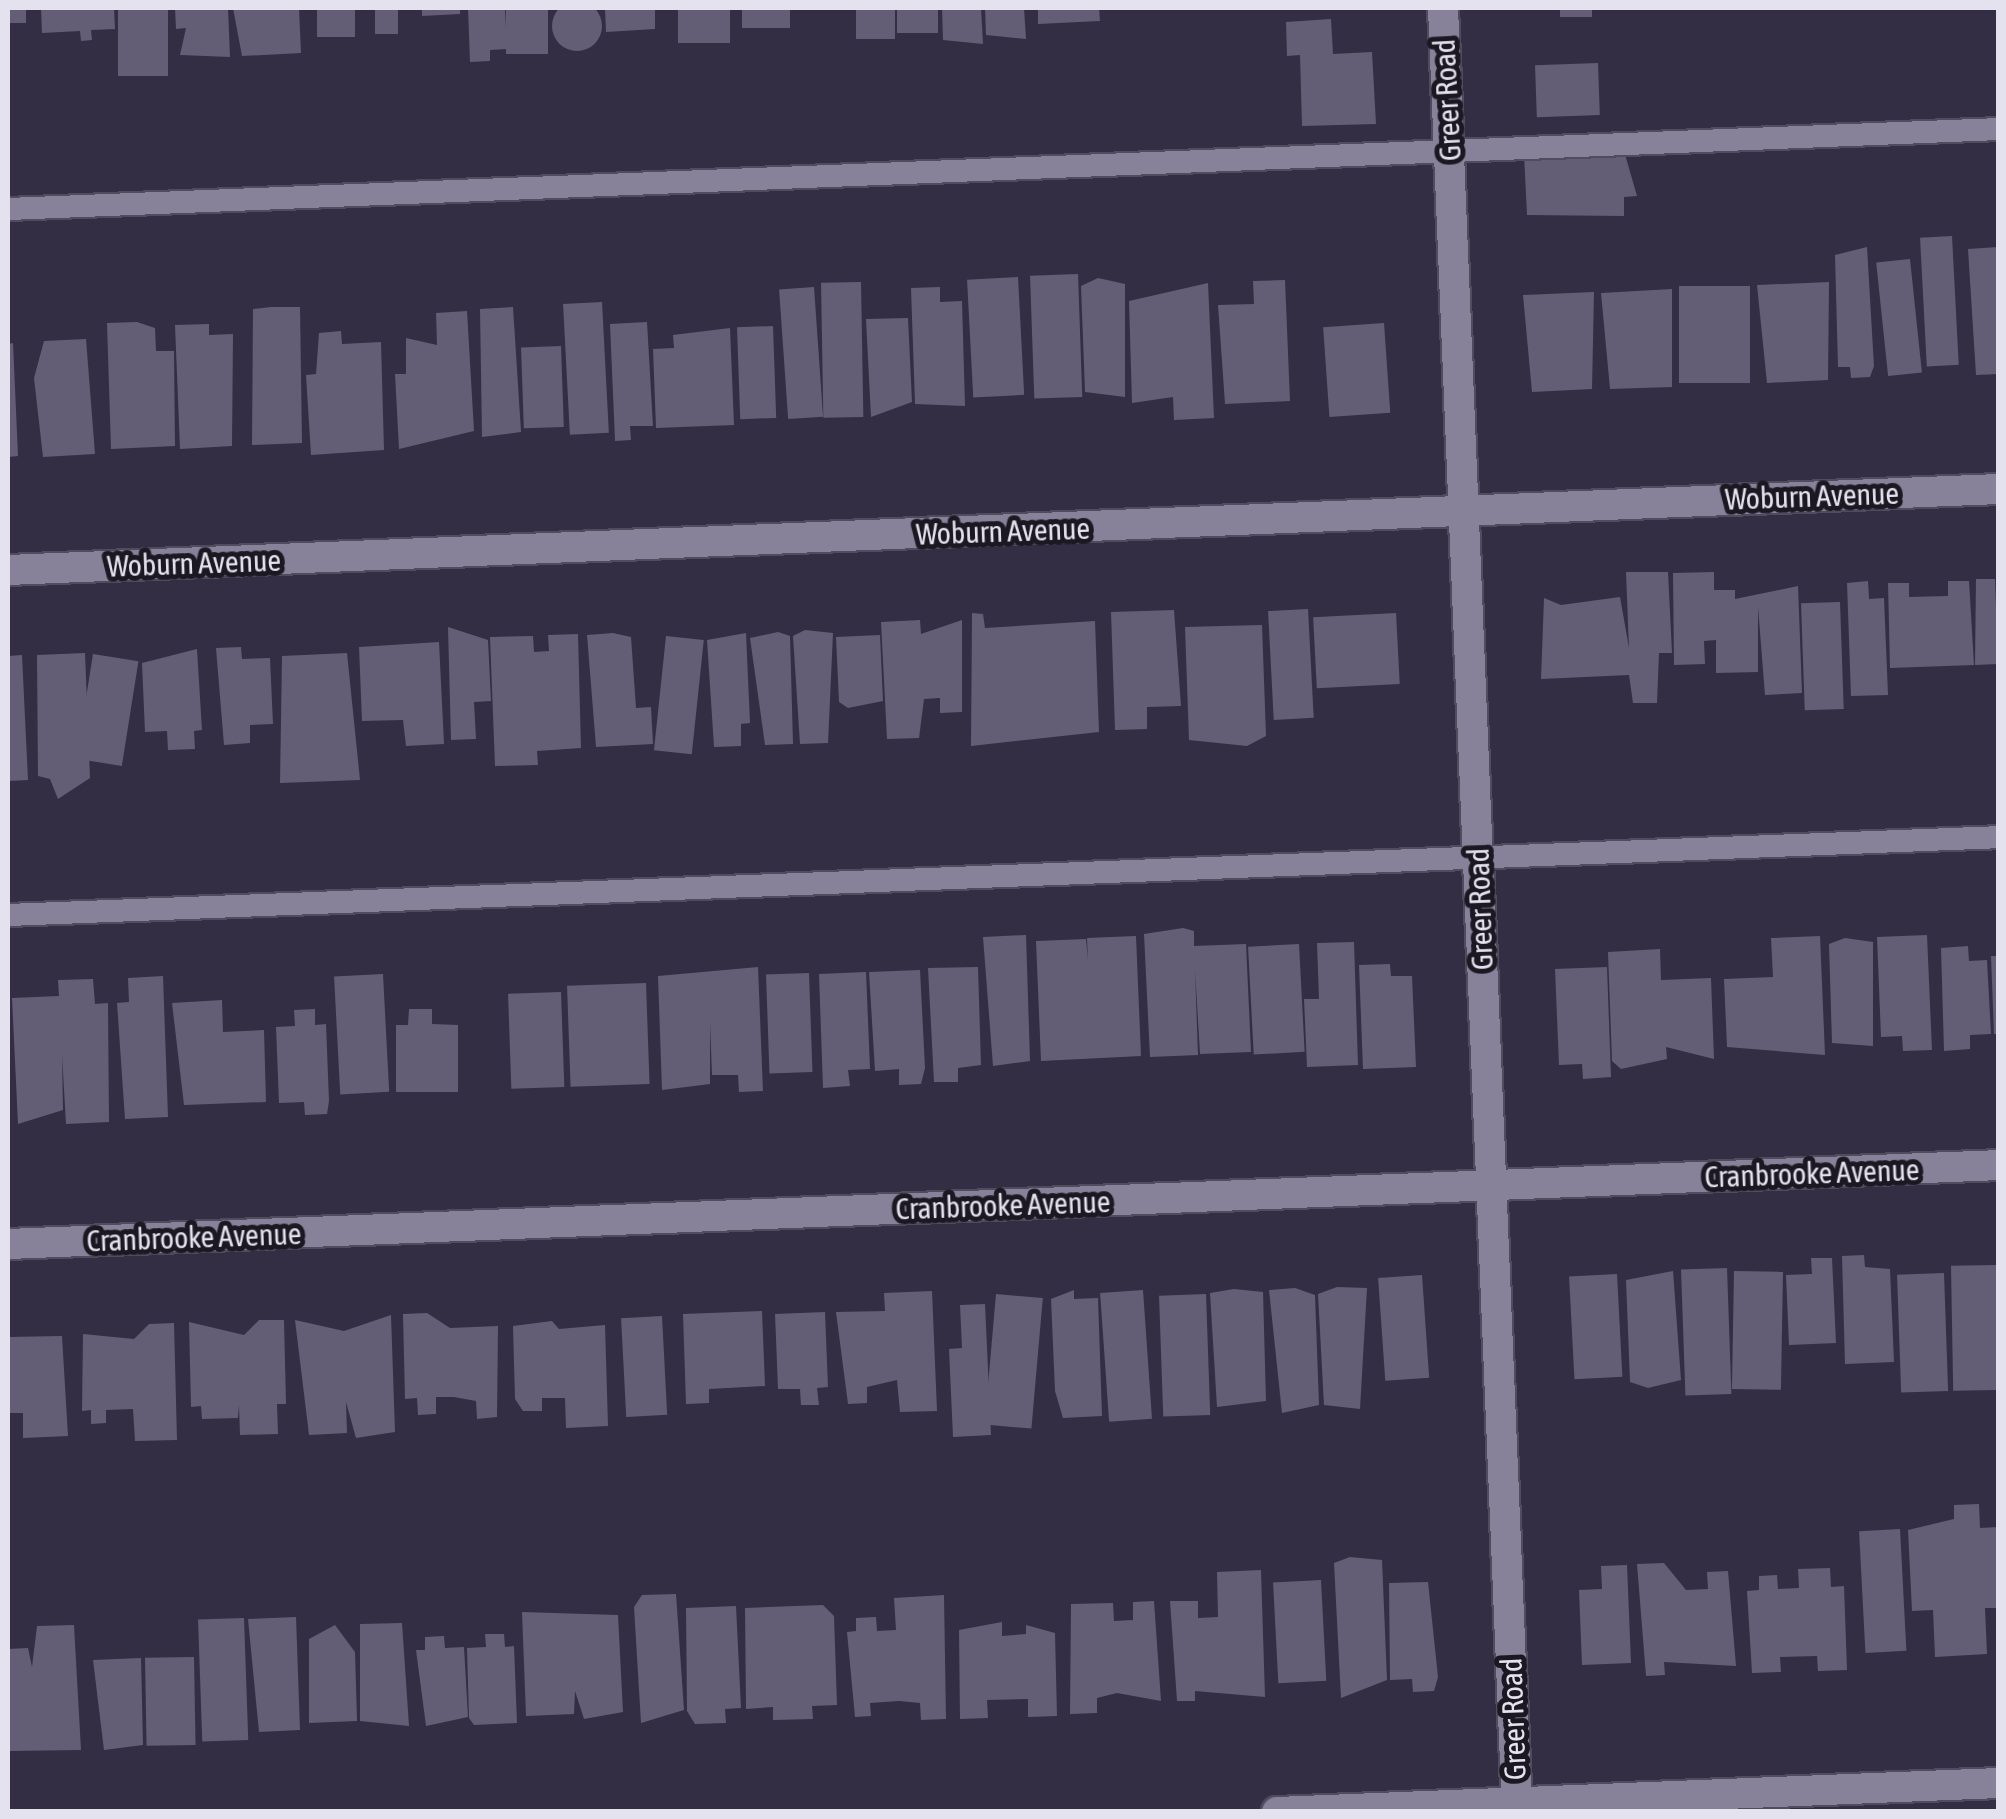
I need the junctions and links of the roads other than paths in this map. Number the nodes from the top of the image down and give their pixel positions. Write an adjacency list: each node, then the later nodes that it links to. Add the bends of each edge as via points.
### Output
1 (1443, 8): 3 (street, Greer Road)
2 (1998, 129): 3 (lane)
3 (1449, 146): 4 (lane); 6 (street, Greer Road)
4 (8, 209)
5 (1998, 489): 6 (street, Woburn Avenue)
6 (1465, 511): 7 (street, Woburn Avenue); 9 (street, Greer Road)
7 (8, 570)
8 (1998, 837): 9 (lane)
9 (1478, 860): 10 (lane); 12 (street, Greer Road)
10 (8, 915)
11 (1998, 1165): 12 (street, Cranbrooke Avenue)
12 (1494, 1185): 13 (street, Cranbrooke Avenue); 15 (street, Greer Road)
13 (8, 1244)
14 (1998, 1783): 15 (street)
15 (1517, 1807): 16 (street)
16 (1277, 1812)

